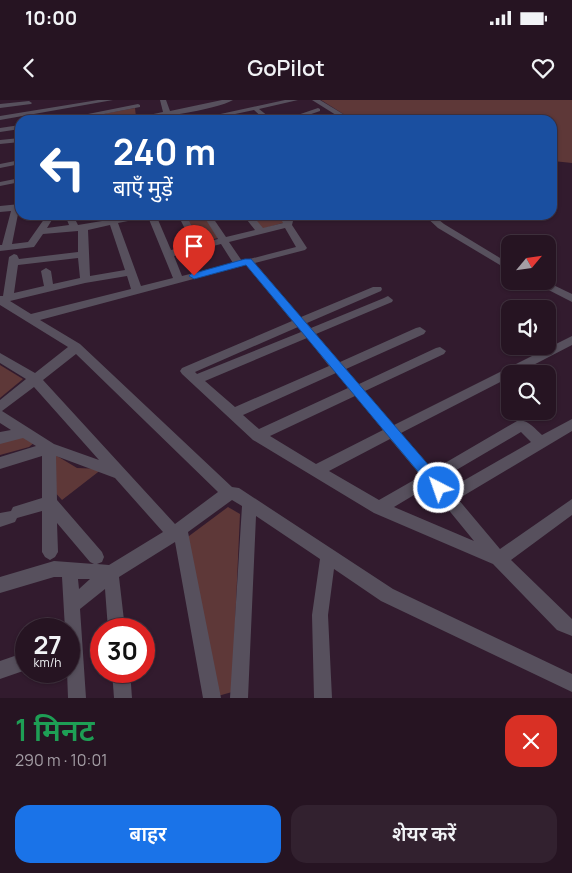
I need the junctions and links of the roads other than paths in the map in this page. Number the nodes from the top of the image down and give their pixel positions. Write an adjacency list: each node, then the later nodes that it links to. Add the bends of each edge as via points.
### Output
1 (110, 100): 8 (street)
2 (163, 100): 17 (street)
3 (191, 100): 13 (street)
4 (230, 100): 13 (street)
5 (254, 100): 12 (street)
6 (295, 100): 12 (street)
7 (307, 101): 14 (street); 15 (street); 28 (street)
8 (87, 102): 16 (street); 19 (street)
9 (29, 103): 11 (street)
10 (137, 103): 16 (street)
11 (0, 106)
12 (265, 106): 23 (street)
13 (193, 109): 17 (street); 22 (street)
14 (318, 110): 26 (street); 27 (street)
15 (257, 111): 24 (street); 25 (street)
16 (93, 114): 20 (street)
17 (167, 114): 21 (street)
18 (15, 115): 29 (street)
19 (16, 115)
20 (90, 115)
21 (160, 115)
22 (196, 115)
23 (223, 115)
24 (237, 115)
25 (262, 115)
26 (302, 115)
27 (326, 115)
28 (338, 115)
29 (0, 118)
30 (15, 128): 31 (street)
31 (0, 130)
32 (15, 140): 33 (street)
33 (0, 142)
34 (15, 161): 35 (street)
35 (0, 164)
36 (15, 181): 37 (street)
37 (0, 184)
38 (15, 207): 39 (street)
39 (0, 209)
40 (15, 219): 56 (street)
41 (48, 220): 53 (street)
42 (72, 220): 51 (street)
43 (108, 220): 51 (street)
44 (112, 220): 63 (street)
45 (154, 220): 58 (street)
46 (185, 220): 55 (street)
47 (210, 220): 54 (street)
48 (251, 220): 52 (street)
49 (285, 220): 52 (street); 59 (street, via 302,248)
50 (434, 220): 61 (street)
51 (78, 228): 53 (street); 57 (street)
52 (261, 231): 54 (street)
53 (39, 232): 56 (street, via 31,245)
54 (223, 240): 55 (street); 59 (street)
55 (198, 246): 58 (street)
56 (8, 248): 60 (street)
57 (82, 254): 60 (street); 64 (street)
58 (168, 254): 65 (street)
59 (243, 262): 65 (street); 74 (street)
60 (13, 263): 71 (street)
61 (501, 263)
62 (46, 271): 66 (street)
63 (130, 272): 64 (street); 69 (street)
64 (86, 280): 66 (street)
65 (179, 280): 69 (street)
66 (49, 288): 71 (street)
67 (377, 289): 74 (street)
68 (555, 290): 70 (street)
69 (137, 291): 73 (street)
70 (572, 298)
71 (3, 300): 73 (street)
72 (388, 300): 76 (street)
73 (28, 319): 78 (street)
74 (300, 322): 76 (street); 83 (street, via 186,371)
75 (420, 331): 81 (street)
76 (309, 334): 81 (street); 83 (street)
77 (572, 340): 90 (street)
78 (76, 348): 82 (street); 99 (street)
79 (440, 351): 84 (street)
80 (0, 358): 82 (street)
81 (337, 367): 84 (street); 86 (street)
82 (35, 379): 85 (street); 97 (street)
83 (195, 380): 86 (street)
84 (356, 390): 90 (street); 91 (street)
85 (0, 407)
86 (232, 414): 91 (street)
87 (0, 416): 89 (street)
88 (572, 424): 93 (street)
89 (24, 432): 92 (street); 94 (street)
90 (391, 432): 96 (street); 98 (street)
91 (258, 436): 96 (street)
92 (0, 438)
93 (540, 442): 98 (street, via 522,425); 100 (street)
94 (49, 448): 95 (street); 97 (street); 101 (street)
95 (0, 463)
96 (317, 470): 104 (street)
97 (117, 472): 106 (street)
98 (431, 478): 100 (street); 104 (street)
99 (230, 493): 102 (street); 106 (street)
100 (448, 498): 110 (street)
101 (50, 502): 105 (street); 107 (street); 109 (street)
102 (249, 503): 108 (street); 126 (street)
103 (572, 506): 110 (street)
104 (379, 508): 110 (street)
105 (9, 516)
106 (177, 532): 112 (street); 125 (street)
107 (50, 552)
108 (328, 555): 122 (street, via 387,594); 127 (street, via 320,615)
109 (96, 557)
110 (500, 559): 117 (street)
111 (69, 570): 112 (street); 113 (street, via 47,570); 114 (street)
112 (112, 573): 114 (street); 116 (street)
113 (0, 585)
114 (72, 605): 115 (street)
115 (72, 618)
116 (116, 618)
117 (569, 623)
118 (15, 665): 119 (street)
119 (0, 670)
120 (76, 683): 123 (street)
121 (122, 683): 124 (street)
122 (572, 683)
123 (77, 698)
124 (123, 698)
125 (212, 698)
126 (239, 698)
127 (323, 698)

